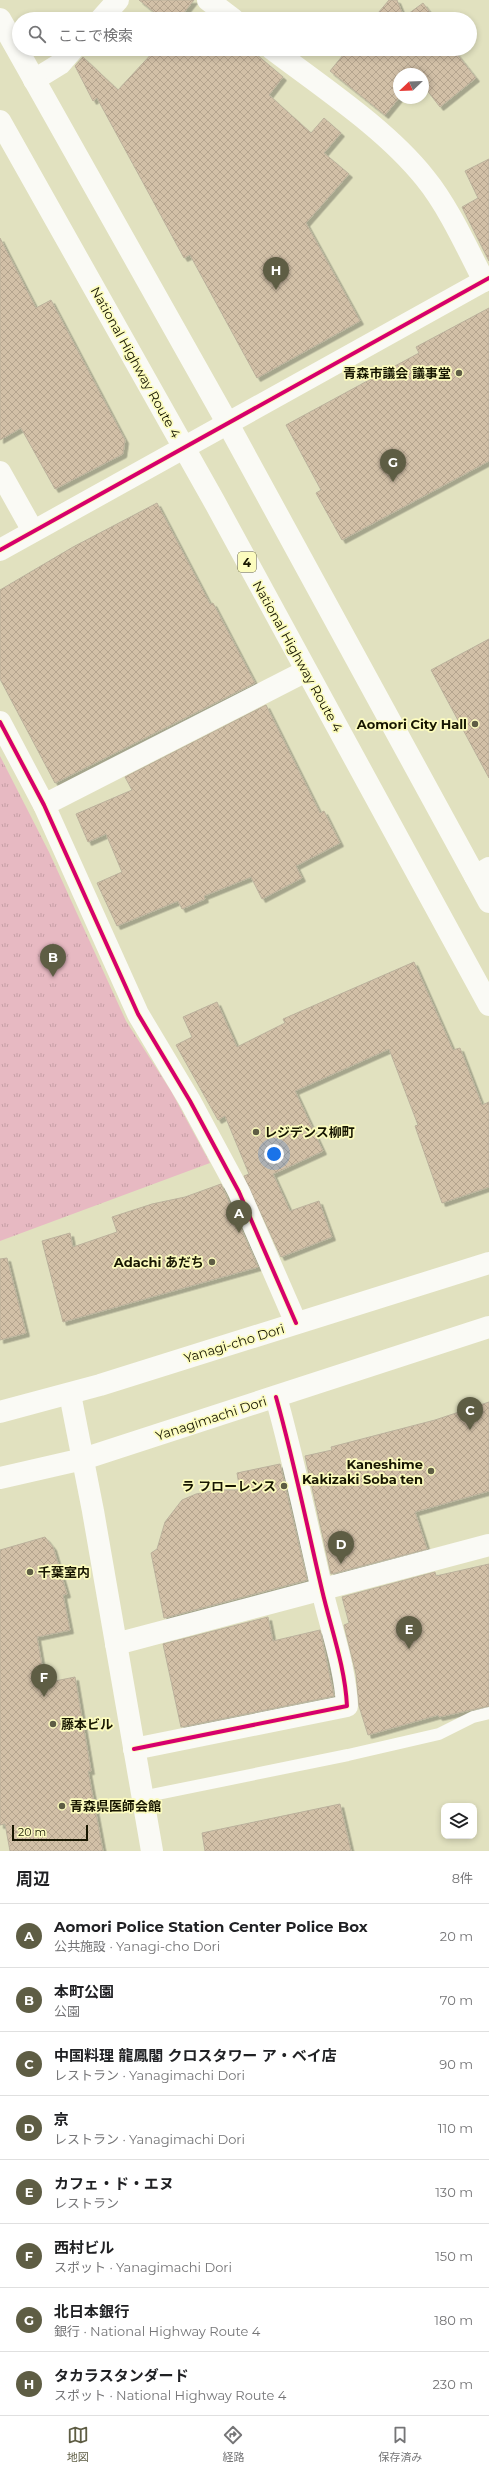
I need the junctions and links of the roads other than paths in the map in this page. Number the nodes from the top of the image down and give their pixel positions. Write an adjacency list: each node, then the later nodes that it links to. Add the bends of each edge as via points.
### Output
1 (118, 0): 3 (main road)
2 (208, 0): 4 (main road)
3 (107, 12)
4 (224, 12)
5 (0, 19): 6 (main road)
6 (12, 41)
7 (21, 56): 10 (main road)
8 (67, 56): 10 (main road, via 60,64)
9 (281, 56): 12 (main road, via 407,157 441,202)
10 (34, 80): 13 (main road)
11 (0, 121): 14 (main road, National Highway Route 4 / 4)
12 (486, 279): 13 (main road)
13 (228, 424): 14 (main road); 21 (main road)
14 (184, 448): 16 (main road); 18 (main road, National Highway Route 4 / 4)
15 (0, 472): 16 (main road)
16 (33, 531): 17 (main road)
17 (0, 550)
18 (306, 671): 20 (main road); 23 (main road, National Highway Route 4 / 4)
19 (0, 722): 20 (main road)
20 (44, 805): 25 (main road, via 138,1014 217,1149 239,1192)
21 (482, 872): 22 (main road)
22 (489, 902)
23 (489, 1005)
24 (489, 1263): 25 (main road, Yanagi-cho Dori)
25 (296, 1323): 27 (main road, Yanagi-cho Dori)
26 (489, 1327): 28 (main road, Yanagimachi Dori)
27 (70, 1394): 29 (main road, Yanagi-cho Dori); 30 (main road)
28 (276, 1397): 30 (main road, Yanagimachi Dori); 33 (main road)
29 (0, 1412)
30 (83, 1459): 31 (main road, Yanagimachi Dori); 34 (main road)
31 (0, 1478)
32 (489, 1545): 33 (main road)
33 (322, 1591): 34 (main road); 36 (main road, via 346,1683 347,1706)
34 (116, 1644): 36 (main road)
35 (489, 1713): 37 (lane, via 472,1717 439,1734)
36 (134, 1749): 37 (main road)
37 (142, 1798): 38 (main road)
38 (152, 1851)

